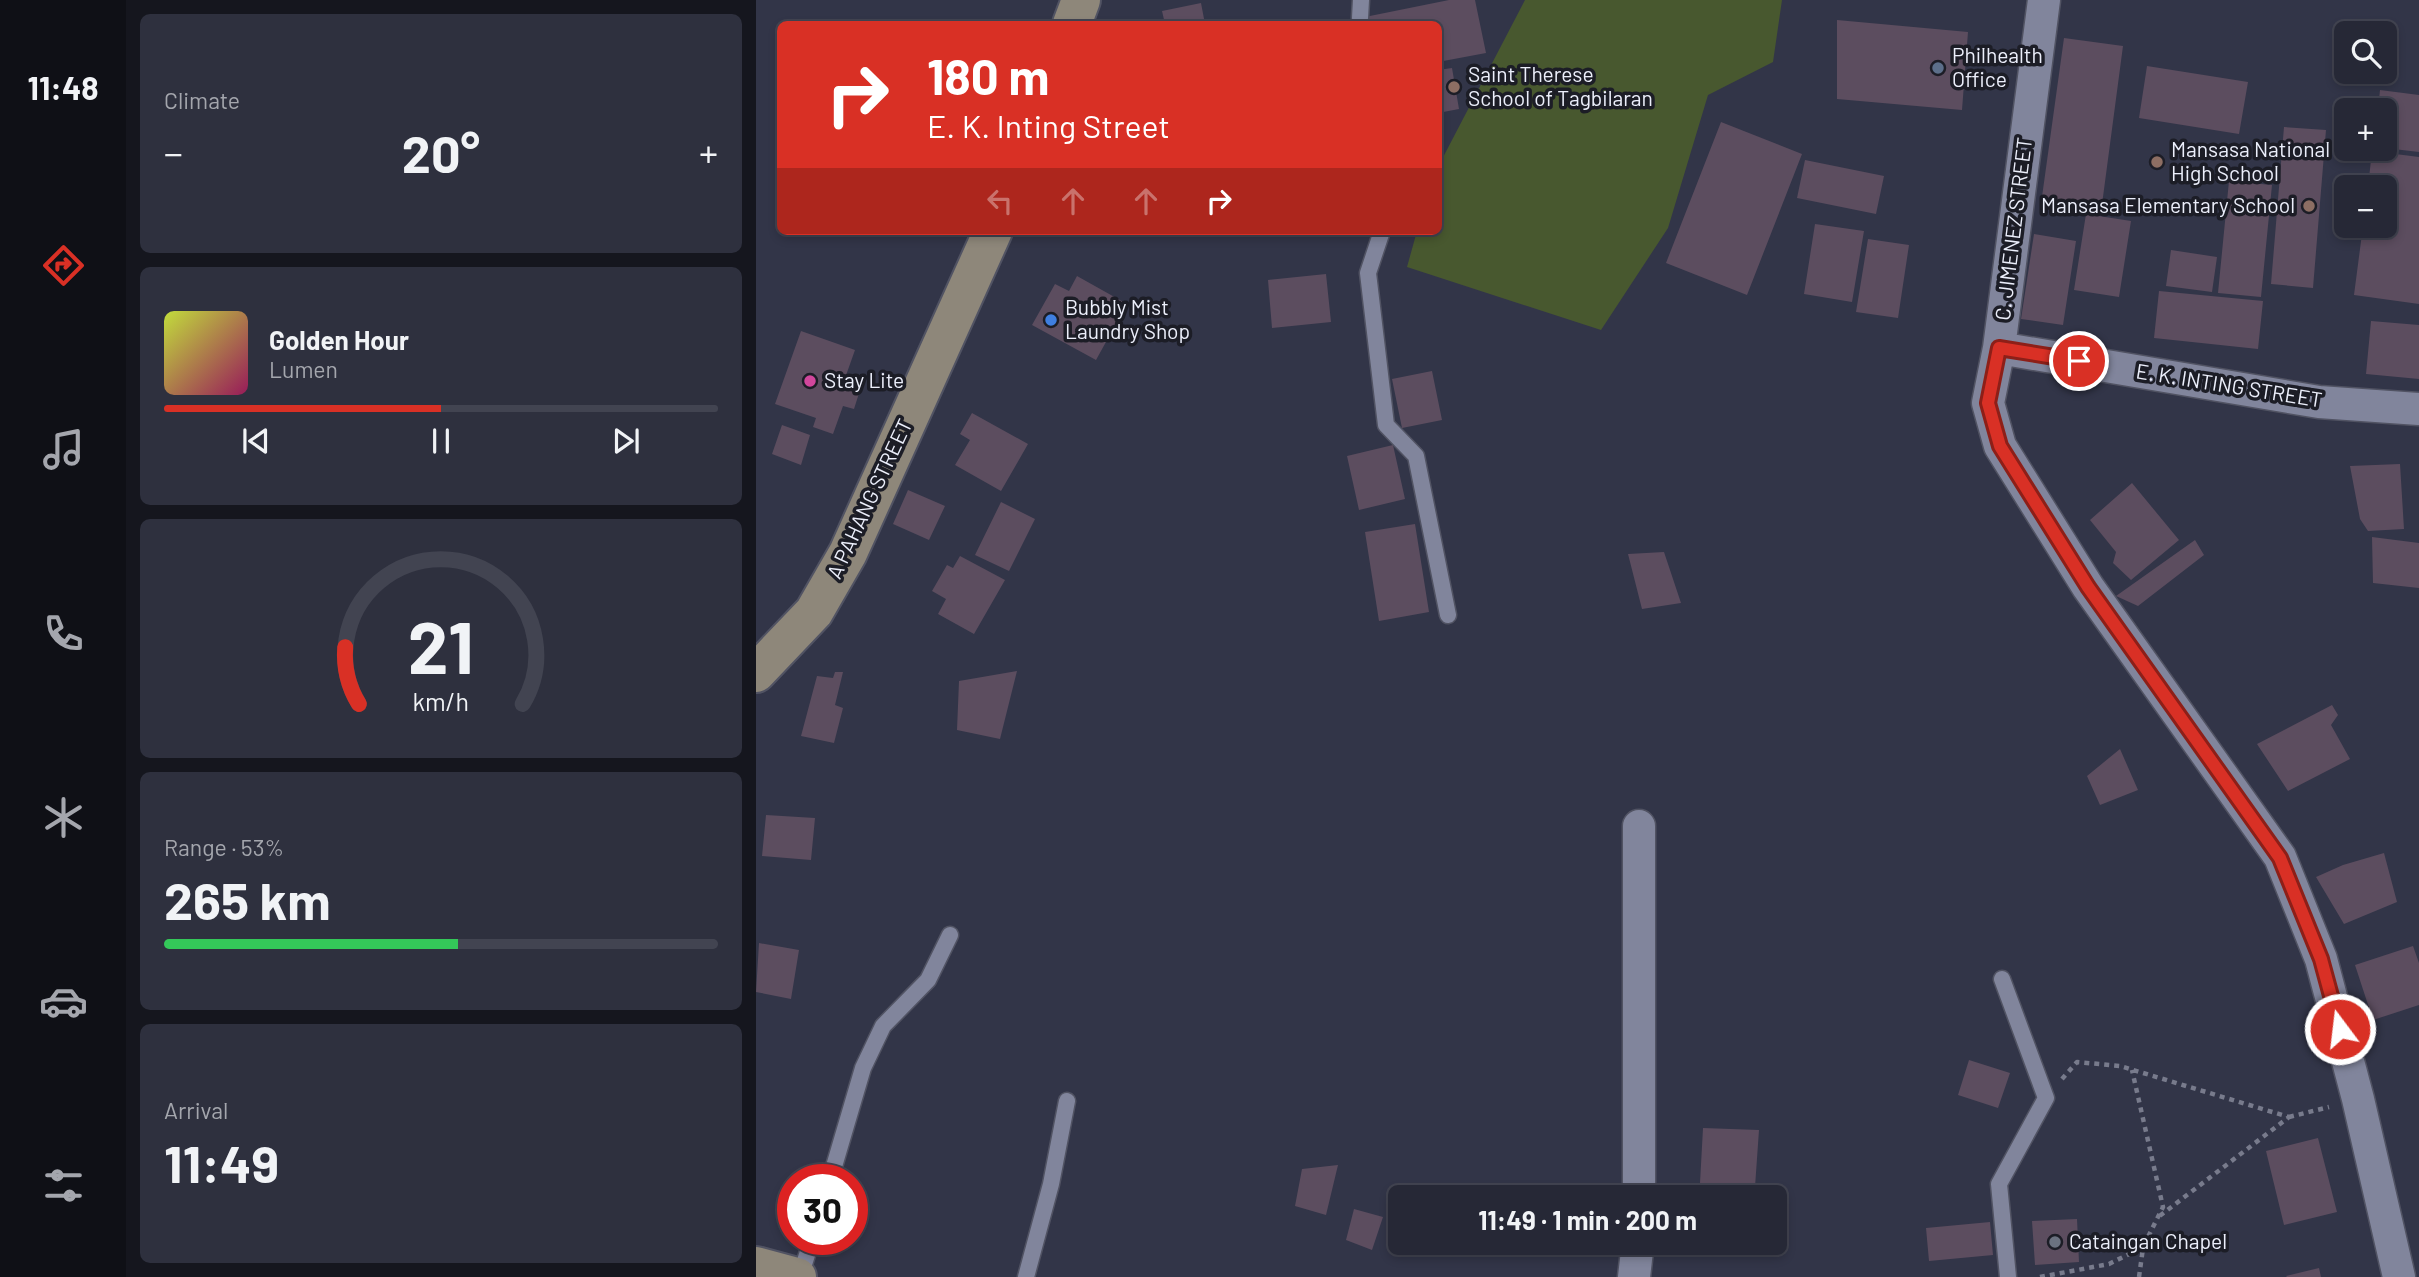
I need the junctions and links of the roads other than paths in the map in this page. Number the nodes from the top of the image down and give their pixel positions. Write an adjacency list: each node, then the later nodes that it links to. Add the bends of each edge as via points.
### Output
1 (1081, 0): 5 (street)
2 (1360, 0): 4 (lane)
3 (2044, 0): 8 (street, C. JIMENEZ STREET)
4 (1360, 18)
5 (1073, 21)
6 (991, 235): 11 (street, A PAHANG STREET, via 848,553 814,612)
7 (1381, 235): 10 (lane, via 1368,273 1387,425 1416,456)
8 (1999, 348): 9 (street, E. K. INTING STREET, via 2319,402); 25 (street, C. JIMENEZ STREET, via 1988,403 2000,446 2088,587 2280,858 2321,959)
9 (2419, 410)
10 (1448, 615)
11 (756, 673)
12 (1639, 826): 17 (street)
13 (950, 935): 16 (lane, via 928,981 883,1026 863,1068)
14 (2002, 979): 24 (lane, via 2046,1098 1999,1184)
15 (1067, 1101): 22 (lane)
16 (835, 1164)
17 (1639, 1185)
18 (806, 1255): 21 (lane)
19 (1637, 1255): 23 (street)
20 (756, 1266): 21 (street)
21 (798, 1277)
22 (1026, 1277)
23 (1634, 1277)
24 (2007, 1277)
25 (2399, 1277)

